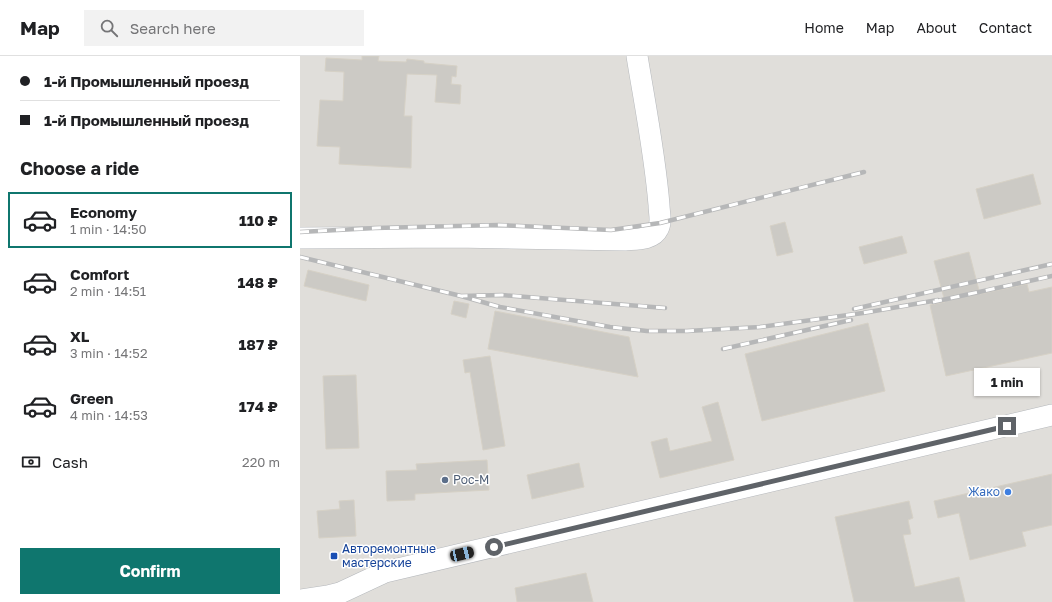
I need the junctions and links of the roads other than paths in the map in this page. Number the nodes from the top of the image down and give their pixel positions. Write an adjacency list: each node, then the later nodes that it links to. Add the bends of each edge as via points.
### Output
1 (637, 56): 2 (street, via 657,184 660,223 654,234 625,240)
2 (300, 238)
3 (1052, 415): 4 (street, via 385,572 340,593)
4 (300, 600)

